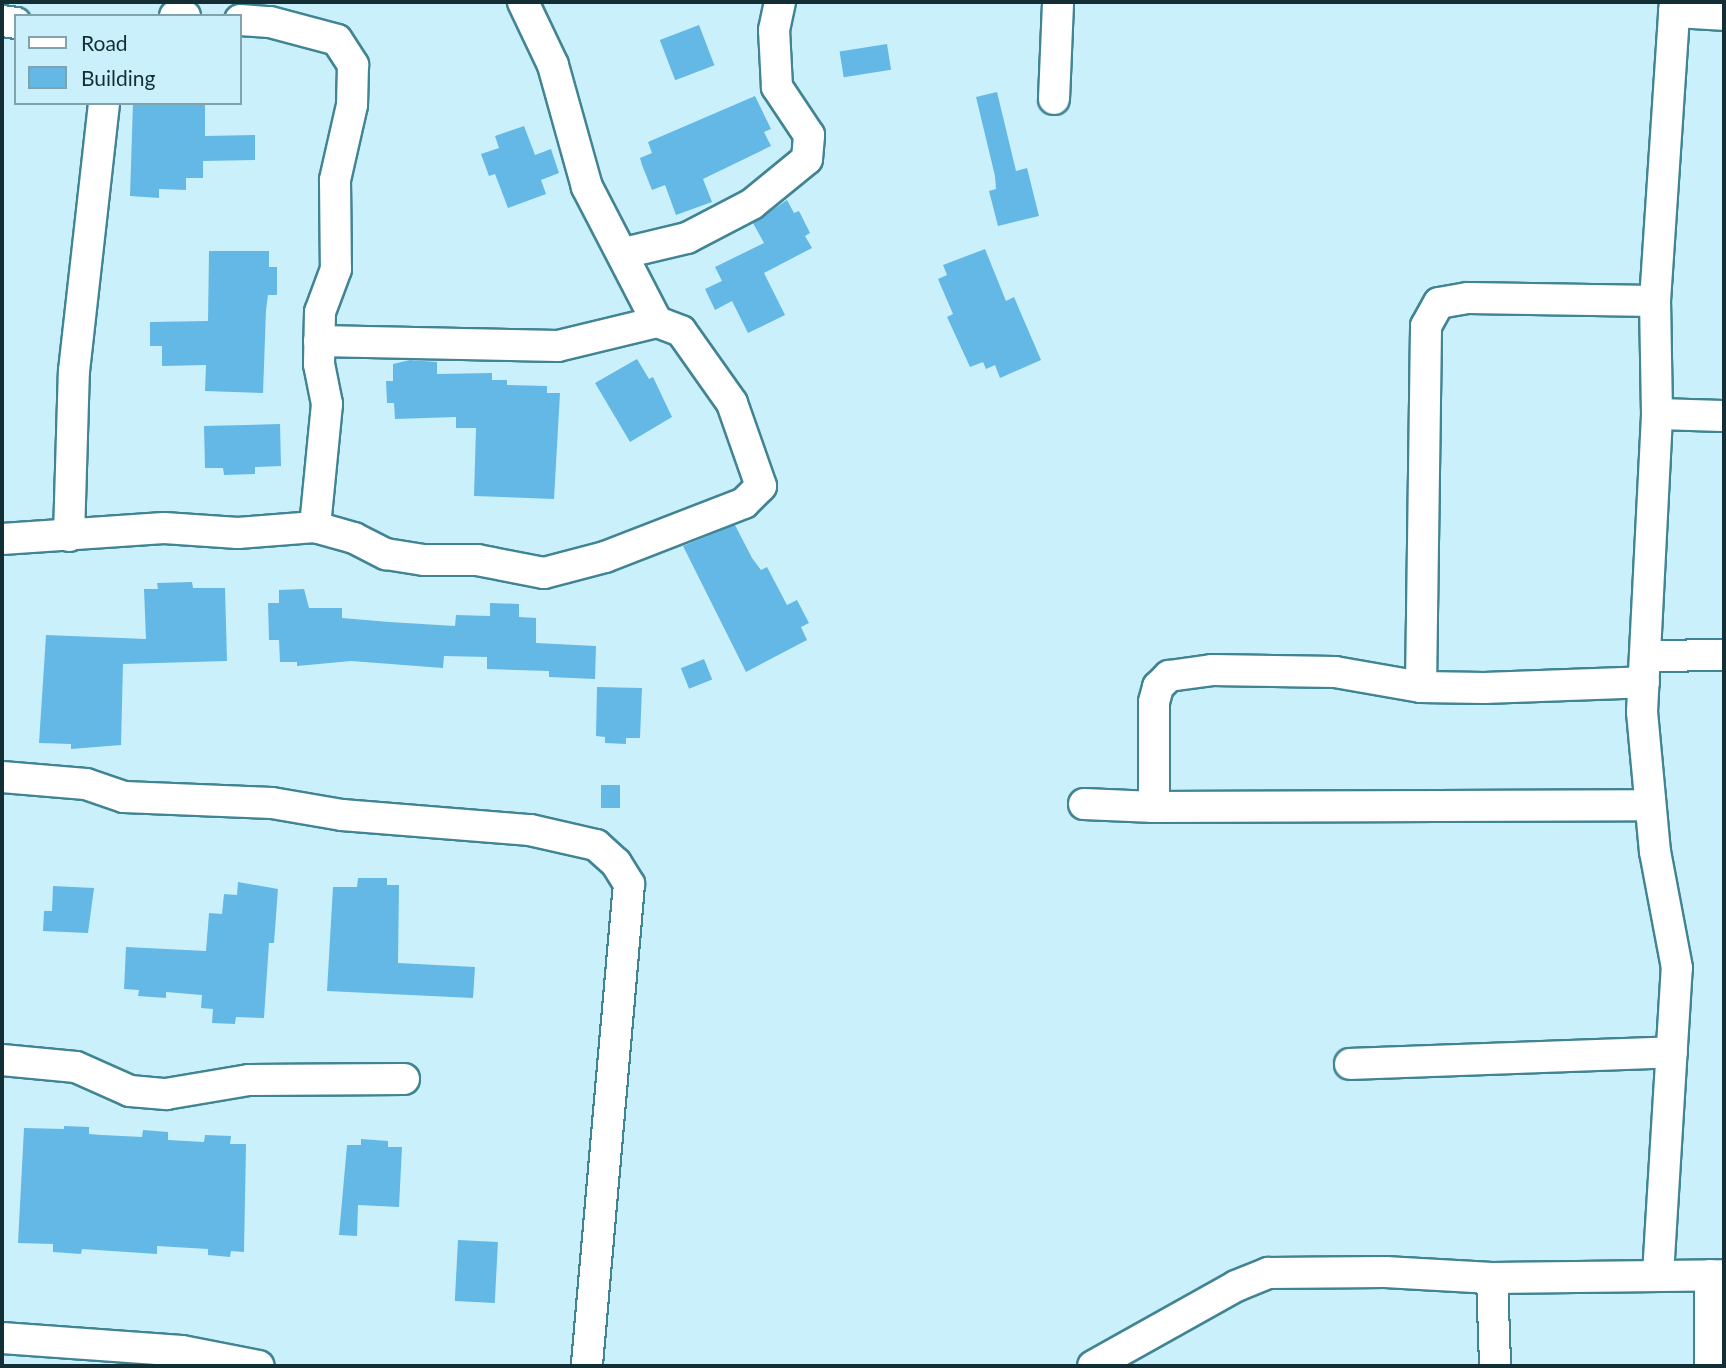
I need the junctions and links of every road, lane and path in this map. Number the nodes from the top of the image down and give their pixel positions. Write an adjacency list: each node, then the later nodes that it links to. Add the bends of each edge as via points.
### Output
1 (523, 2): 9 (street, via 553,65 587,187)
2 (780, 2): 9 (street, via 774,30 777,87 809,135 807,159 752,204 687,238)
3 (1058, 2): 7 (street)
4 (1674, 7): 5 (street); 10 (street)
5 (1724, 15)
6 (242, 20): 12 (street, via 270,22 337,40 353,65 352,105 335,180 336,268 320,312)
7 (1054, 99)
8 (104, 105): 16 (street, via 74,371)
9 (624, 253): 11 (street)
10 (1655, 301): 13 (street); 20 (street, via 1468,298 1439,303 1426,326)
11 (657, 322): 12 (street, via 558,346); 15 (street, via 681,331 732,403 761,486 744,503 605,557 544,573 477,560 386,554 354,538)
12 (319, 341): 15 (street, via 327,404)
13 (1657, 414): 14 (street); 19 (street, via 1648,530)
14 (1724, 416)
15 (315, 527): 16 (street, via 238,533 164,528)
16 (69, 536): 17 (street)
17 (2, 539)
18 (1724, 655): 19 (street)
19 (1645, 669): 20 (street, via 1582,687); 23 (street)
20 (1421, 687): 24 (street, via 1335,672 1212,670 1169,676 1158,687 1154,702)
21 (2, 777): 35 (street, via 86,784 124,797 272,803 342,815 530,830 596,845 616,863 629,884)
22 (1084, 804): 24 (street)
23 (1649, 805): 24 (street); 25 (street, via 1677,968)
24 (1154, 807)
25 (1672, 1052): 27 (street); 29 (street)
26 (2, 1060): 28 (street, via 76,1067 130,1091 166,1094 249,1080)
27 (1350, 1063)
28 (404, 1079)
29 (1658, 1275): 30 (street); 31 (street)
30 (1717, 1275): 38 (street)
31 (1492, 1278): 36 (street, via 1385,1272 1268,1273 1236,1286); 37 (street)
32 (2, 1338): 33 (street)
33 (183, 1359): 34 (street)
34 (259, 1366)
35 (587, 1366)
36 (1093, 1366)
37 (1494, 1366)
38 (1710, 1366)

